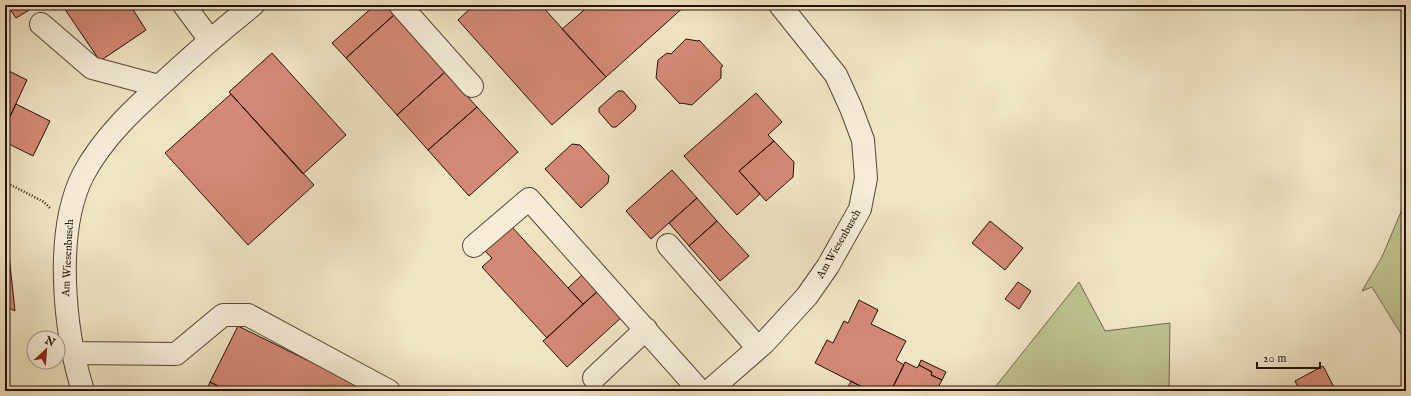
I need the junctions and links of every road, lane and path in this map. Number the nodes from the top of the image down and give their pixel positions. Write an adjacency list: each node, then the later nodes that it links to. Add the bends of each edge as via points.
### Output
1 (184, 5): 6 (street)
2 (253, 5): 6 (street, Am Wiesenbusch)
3 (400, 5): 8 (street)
4 (780, 5): 14 (street, Am Wiesenbusch, via 836,75 863,140 866,178 860,209 828,266 807,296)
5 (41, 24): 7 (street, via 92,68)
6 (210, 40): 7 (street, Am Wiesenbusch)
7 (159, 86): 10 (street, Am Wiesenbusch, via 131,112 105,142 84,175 73,200)
8 (472, 86)
9 (5, 182): 10 (path, via 44,202)
10 (67, 226): 15 (street, Am Wiesenbusch, via 65,296)
11 (668, 245): 14 (street)
12 (474, 246): 13 (street, via 529,199)
13 (646, 329): 16 (street); 19 (street)
14 (758, 348): 20 (street, Am Wiesenbusch)
15 (74, 353): 17 (street, Am Wiesenbusch); 18 (street, via 176,354 223,315 248,315)
16 (594, 378)
17 (83, 391)
18 (389, 391)
19 (700, 391)
20 (709, 391)

